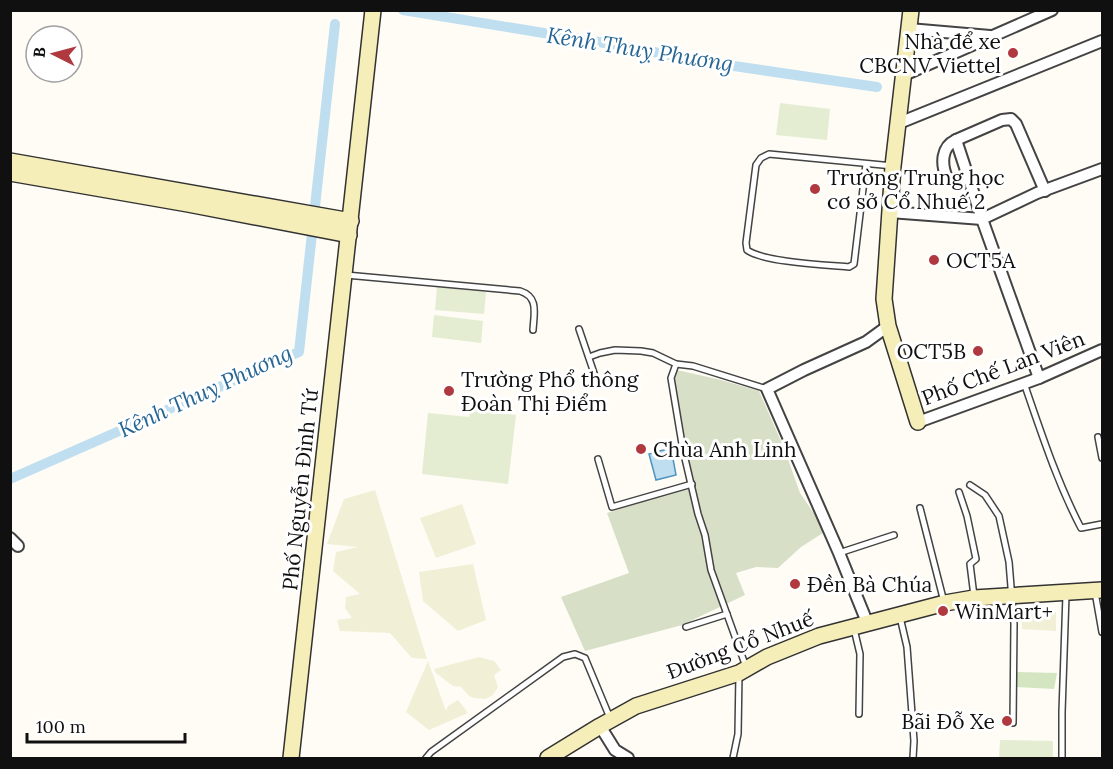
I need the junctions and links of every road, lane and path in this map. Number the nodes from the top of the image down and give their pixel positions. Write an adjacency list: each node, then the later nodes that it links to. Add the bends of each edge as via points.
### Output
1 (373, 10): 20 (street, Phố Nguyễn Đình Tứ)
2 (911, 10): 4 (street)
3 (1052, 10): 5 (street)
4 (909, 29): 5 (street); 7 (street)
5 (993, 36): 7 (street)
6 (1102, 41): 8 (street)
7 (904, 75): 8 (street)
8 (899, 123): 12 (street)
9 (956, 140): 15 (street); 15 (street, via 946,148 944,170 954,180); 16 (street, via 1011,119)
10 (10, 161): 18 (street)
11 (866, 164): 11 (lane, via 854,264 849,267 774,259 747,250 756,165 761,158 769,154); 12 (lane)
12 (893, 166): 17 (street)
13 (1102, 169): 16 (street)
14 (10, 173): 18 (street)
15 (969, 178): 19 (street)
16 (1045, 191): 19 (street)
17 (890, 212): 19 (street); 22 (street, via 884,299)
18 (299, 219): 20 (street)
19 (982, 219): 28 (street)
20 (350, 228): 21 (street, Phố Nguyễn Đình Tứ)
21 (345, 275): 24 (lane, via 520,291 534,302); 57 (street, Phố Nguyễn Đình Tứ)
22 (888, 326): 31 (street, via 866,342); 32 (street)
23 (579, 329): 26 (lane)
24 (533, 330)
25 (1102, 353): 28 (street, Phố Chế Lan Viên)
26 (589, 357): 27 (lane, via 615,350 641,351); 29 (lane)
27 (675, 364): 31 (lane); 36 (lane, via 671,378)
28 (1039, 378): 30 (street, Phố Chế Lan Viên)
29 (596, 379)
30 (1024, 383): 32 (street, Phố Chế Lan Viên); 40 (lane, via 1071,510 1081,528)
31 (767, 389): 42 (street)
32 (918, 422)
33 (1098, 437): 34 (lane)
34 (1102, 458)
35 (598, 459): 36 (lane, via 612,507)
36 (692, 484): 48 (lane, via 711,570)
37 (970, 485): 45 (lane, via 985,495 999,516 1009,562)
38 (959, 492): 46 (lane, via 976,559 970,564)
39 (920, 508): 47 (lane)
40 (1102, 524)
41 (894, 535): 42 (lane)
42 (839, 553): 50 (street)
43 (1098, 590): 44 (street, Đường Cổ Nhuế); 52 (lane)
44 (1066, 593): 45 (street, Đường Cổ Nhuế); 63 (lane)
45 (1011, 596): 46 (street, Đường Cổ Nhuế); 56 (lane)
46 (974, 598): 47 (street, Đường Cổ Nhuế)
47 (945, 603): 49 (street, Đường Cổ Nhuế)
48 (727, 614): 51 (lane); 53 (lane)
49 (900, 616): 50 (street, Đường Cổ Nhuế); 62 (lane, via 907,647)
50 (860, 625): 53 (street, Đường Cổ Nhuế, via 819,636); 54 (lane)
51 (686, 627)
52 (1102, 632)
53 (743, 670): 55 (street, Đường Cổ Nhuế, via 636,706); 61 (lane)
54 (859, 714)
55 (605, 723): 58 (lane, via 585,658 575,654 563,657); 59 (street, Đường Cổ Nhuế); 60 (street, via 615,750)
56 (1013, 723)
57 (291, 759)
58 (426, 759)
59 (548, 759)
60 (628, 759)
61 (733, 759)
62 (913, 759)
63 (1062, 759)

